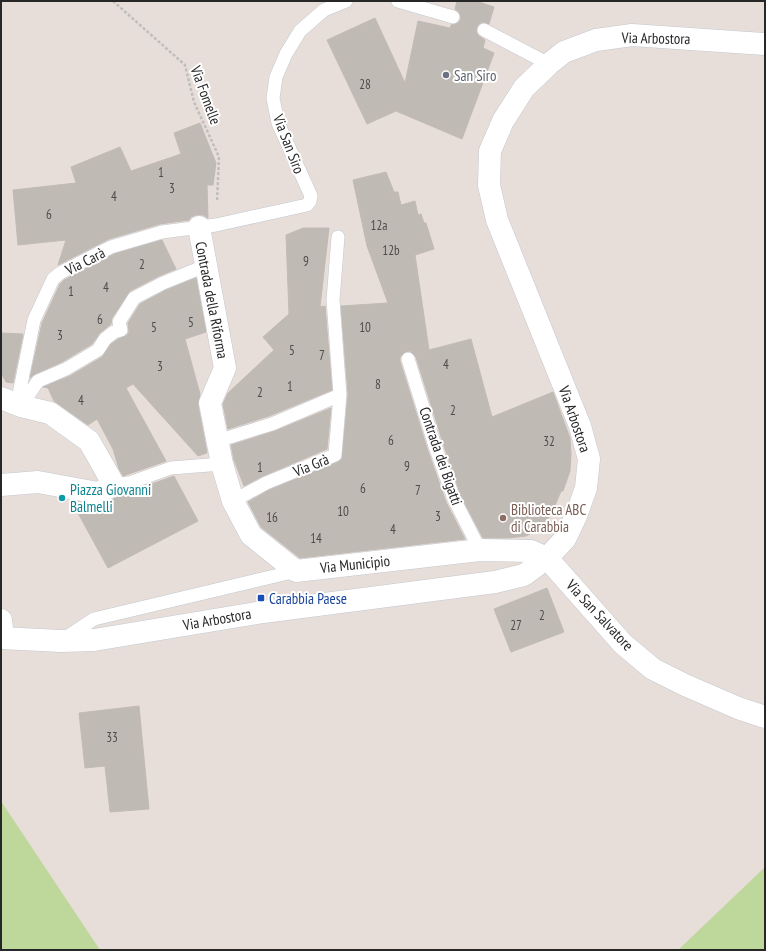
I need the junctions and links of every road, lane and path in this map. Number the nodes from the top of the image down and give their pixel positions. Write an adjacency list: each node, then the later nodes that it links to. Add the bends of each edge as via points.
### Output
1 (114, 1): 8 (path, Via Fomelle, via 185,65 194,102 220,157)
2 (346, 1): 8 (lane, Via San Siro, via 324,10 300,31 276,77 273,98 278,123 311,196 310,201 307,205)
3 (398, 1): 4 (lane)
4 (453, 17)
5 (484, 30): 7 (lane)
6 (765, 44): 7 (street, Via Arbostora, via 632,35 596,40 564,52)
7 (549, 64): 20 (street, Via Arbostora, via 524,88 503,121 490,150 489,185 498,220 580,426 589,459 586,488 576,516 565,539)
8 (208, 226): 10 (street, Contrada della Riforma); 13 (lane, Via Carà, via 162,232 111,247 53,279 34,320)
9 (338, 237): 12 (lane, via 333,300)
10 (206, 266): 13 (lane, via 134,298 119,322 121,330 105,339 98,350 66,369 38,381); 14 (street, Contrada della Riforma, via 225,368 210,403)
11 (408, 359): 19 (lane, Contrada dei Bigatti, via 454,499)
12 (340, 395): 14 (lane, via 272,424); 18 (lane, Via Grà, via 335,455 266,483)
13 (13, 403): 17 (street, via 50,413 89,441)
14 (217, 441): 15 (street, Contrada della Riforma)
15 (222, 464): 17 (lane, via 171,468); 18 (street)
16 (1, 485): 17 (street, via 38,482 98,493)
17 (114, 485)
18 (233, 501): 21 (street, via 251,536)
19 (480, 550): 20 (street, Via Municipio, via 531,551); 21 (street, Via Municipio)
20 (548, 558): 23 (street, Via Arbostora, via 524,575 495,582 256,613 94,640); 24 (street, Via San Salvatore, via 623,644 654,669 685,686)
21 (296, 571): 23 (lane, via 94,619)
22 (2, 632): 23 (street, Via Arbostora)
23 (61, 641)
24 (765, 717)

